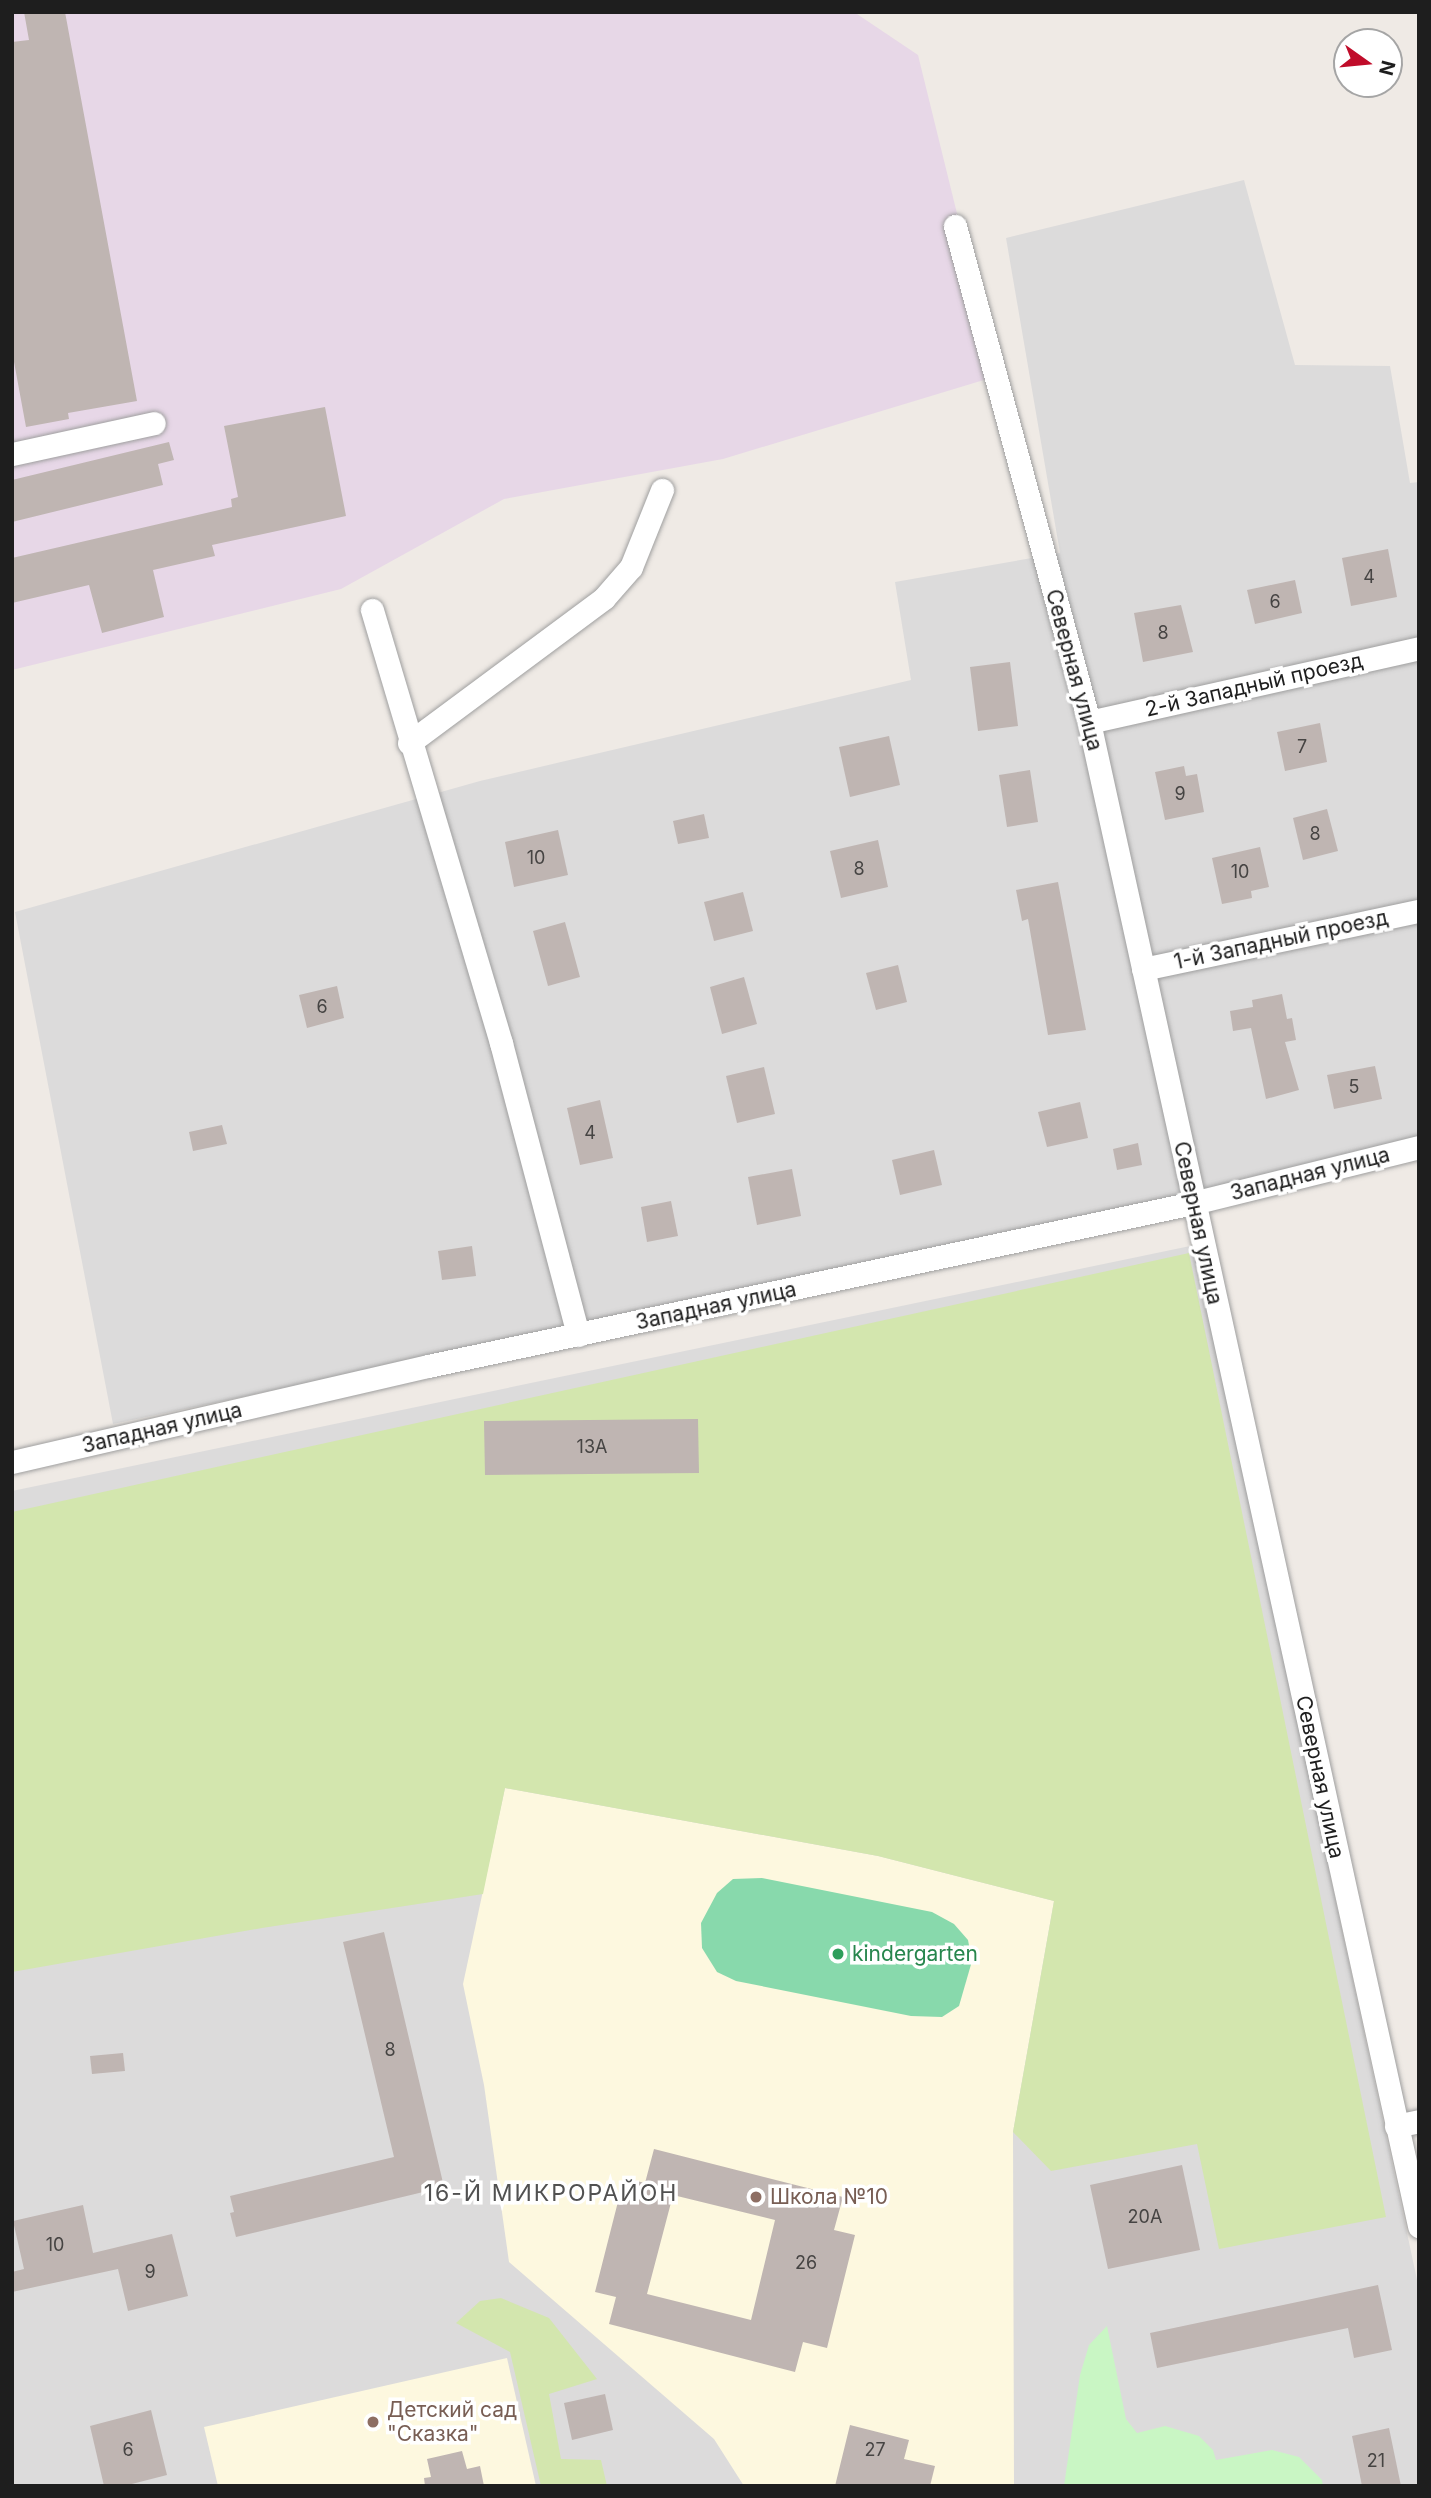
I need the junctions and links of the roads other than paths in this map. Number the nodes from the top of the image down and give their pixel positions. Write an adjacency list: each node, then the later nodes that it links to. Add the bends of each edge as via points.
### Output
1 (955, 226): 7 (street, Северная улица)
2 (154, 423): 3 (street)
3 (12, 454)
4 (662, 490): 8 (street, via 631,567 604,598)
5 (372, 610): 8 (street)
6 (1419, 648): 7 (street, 2-й Западный проезд)
7 (1089, 722): 10 (street, Северная улица)
8 (409, 743): 13 (street, via 501,1043)
9 (1419, 911): 10 (street, 1-й Западный проезд)
10 (1143, 969): 12 (street, Северная улица)
11 (1419, 1147): 12 (street, Западная улица)
12 (1193, 1203): 13 (street, Западная улица); 16 (street, Северная улица)
13 (578, 1335): 14 (street, Западная улица)
14 (12, 1462)
15 (1419, 2120): 16 (street)
16 (1396, 2126): 17 (street, Северная улица)
17 (1419, 2226)

